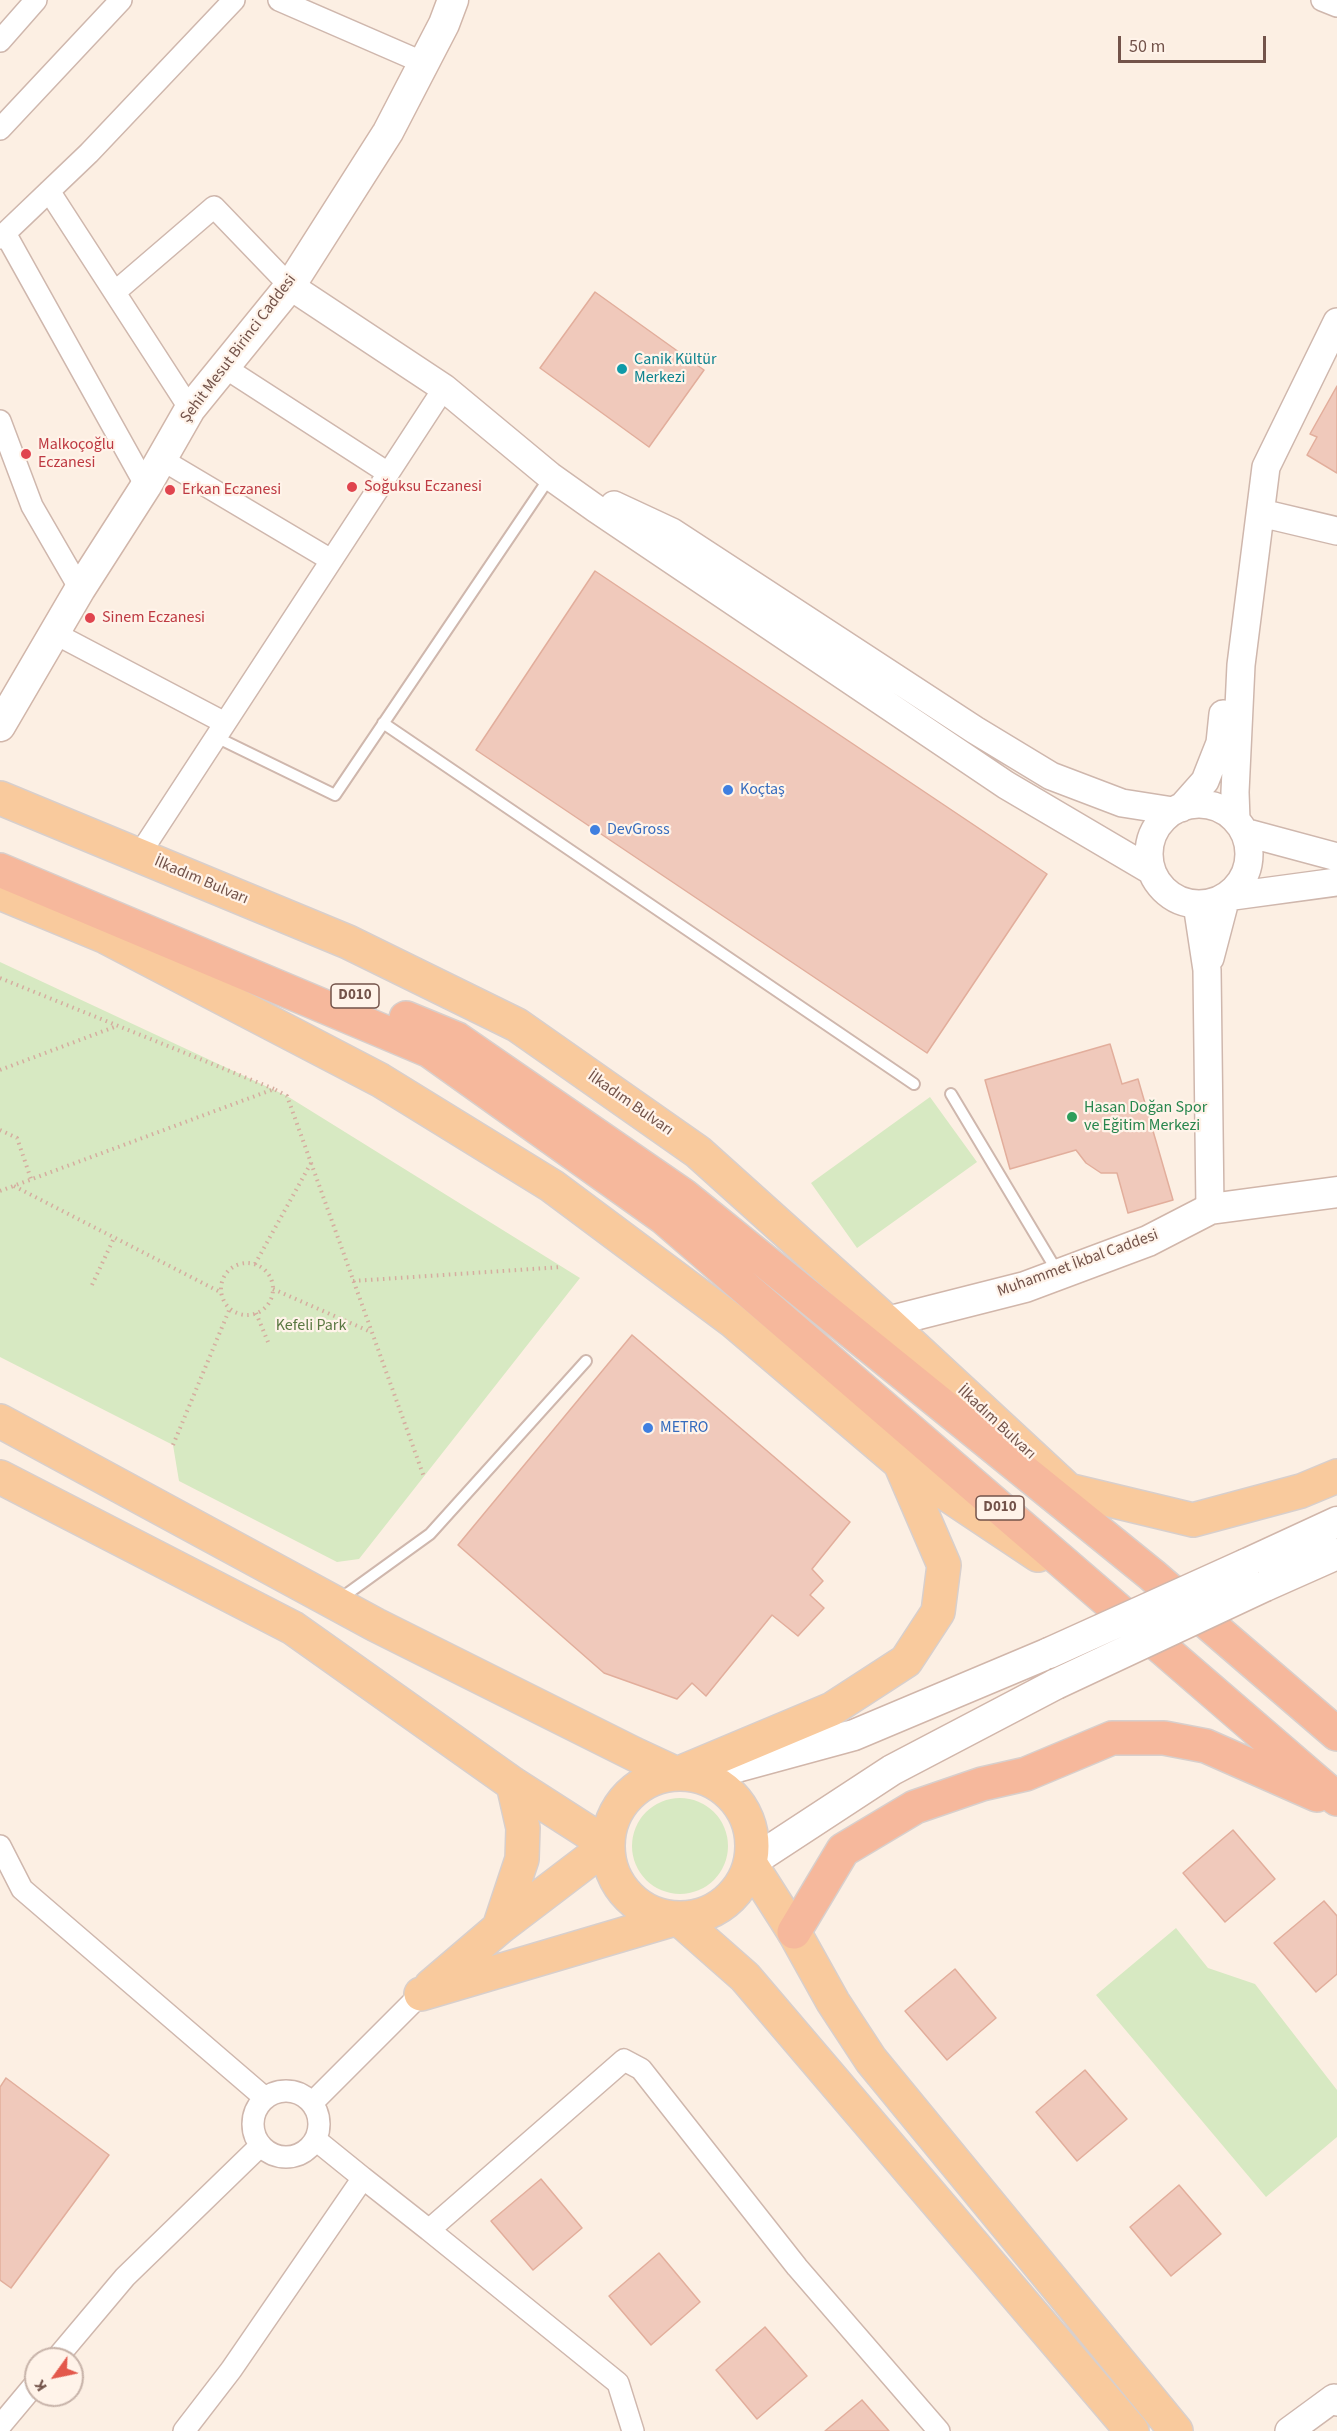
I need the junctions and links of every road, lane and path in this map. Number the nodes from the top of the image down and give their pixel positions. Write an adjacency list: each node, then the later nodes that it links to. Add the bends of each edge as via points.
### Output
1 (36, 0): 8 (street)
2 (121, 0): 10 (street)
3 (234, 0): 11 (street)
4 (279, 0): 9 (street)
5 (453, 0): 9 (main road, Şehit Mesut Birinci Caddesi)
6 (1322, 0): 7 (street)
7 (1337, 6)
8 (0, 41)
9 (424, 63): 13 (main road, Şehit Mesut Birinci Caddesi, via 388,132)
10 (0, 129)
11 (50, 191): 12 (street); 14 (street)
12 (2, 236): 24 (street)
13 (290, 286): 14 (street, via 214,207); 16 (main road, Şehit Mesut Birinci Caddesi); 17 (street)
14 (115, 292): 18 (street)
15 (1337, 322): 23 (street, via 1266,467)
16 (224, 367): 18 (main road, Şehit Mesut Birinci Caddesi); 21 (street)
17 (444, 388): 21 (street); 22 (street)
18 (190, 409): 20 (main road, Şehit Mesut Birinci Caddesi)
19 (2, 433): 28 (street, via 32,506)
20 (161, 459): 24 (main road, Şehit Mesut Birinci Caddesi); 27 (street)
21 (388, 472): 27 (street)
22 (550, 476): 30 (lane); 34 (street, via 672,532 1051,776 1122,803); 40 (street, via 1006,785)
23 (1264, 481): 25 (street); 34 (street, via 1242,539 1220,744 1205,781)
24 (146, 486): 28 (main road, Şehit Mesut Birinci Caddesi)
25 (1261, 513): 26 (street); 35 (street, via 1241,665 1234,792)
26 (1337, 531)
27 (331, 560): 32 (street)
28 (80, 589): 29 (main road, Şehit Mesut Birinci Caddesi)
29 (54, 633): 31 (main road, Şehit Mesut Birinci Caddesi); 32 (street)
30 (383, 723): 32 (lane, via 336,795); 49 (lane)
31 (0, 726)
32 (221, 730): 37 (street)
33 (0, 798): 37 (main road, İlkadım Bulvarı)
34 (1177, 810): 35 (street, via 1206,804 1222,810); 40 (street, via 1160,822 1152,837)
35 (1240, 826): 38 (street); 43 (street, via 1249,846 1249,861 1237,888)
36 (0, 847): 58 (highway, İlkadım Bulvarı / D010, via 457,1039)
37 (139, 855): 70 (main road, İlkadım Bulvarı, via 348,942 517,1025 698,1152)
38 (1337, 857)
39 (0, 870): 58 (highway, İlkadım Bulvarı / D010, via 430,1051)
40 (1152, 871): 44 (street, via 1170,894)
41 (1337, 882): 43 (street)
42 (0, 893): 76 (main road, İlkadım Bulvarı, via 106,937 381,1080 552,1186 733,1321)
43 (1226, 897): 44 (street); 45 (street)
44 (1197, 904): 45 (street)
45 (1207, 970): 59 (street)
46 (0, 978): 47 (path)
47 (117, 1026): 48 (path); 50 (path)
48 (0, 1070)
49 (914, 1084)
50 (274, 1089): 53 (path, via 287,1096); 54 (path)
51 (951, 1094): 63 (lane)
52 (0, 1130): 54 (path, via 17,1138)
53 (311, 1162): 61 (path); 64 (path)
54 (31, 1179): 55 (path)
55 (13, 1186): 56 (path); 60 (path)
56 (0, 1191)
57 (1337, 1192): 59 (main road, Muhammet İkbal Caddesi)
58 (673, 1206): 83 (highway, İlkadım Bulvarı / D010); 86 (highway, İlkadım Bulvarı / D010)
59 (1210, 1209): 63 (main road, Muhammet İkbal Caddesi, via 1149,1241)
60 (114, 1238): 65 (path); 67 (path)
61 (255, 1264): 66 (path, via 268,1273); 67 (path, via 239,1264 231,1269 222,1284)
62 (562, 1267): 64 (path)
63 (1059, 1274): 70 (main road, Muhammet İkbal Caddesi, via 1025,1287)
64 (353, 1281): 71 (path)
65 (92, 1285)
66 (273, 1288): 69 (path, via 268,1304); 71 (path)
67 (222, 1293): 68 (path)
68 (230, 1308): 69 (path, via 247,1315); 75 (path)
69 (256, 1313): 72 (path)
70 (887, 1322): 80 (main road, İlkadım Bulvarı)
71 (372, 1333): 79 (path)
72 (268, 1342)
73 (586, 1361): 85 (lane, via 430,1534)
74 (0, 1421): 85 (main road)
75 (173, 1445)
76 (900, 1463): 86 (main road, İlkadım Bulvarı); 88 (main road, via 944,1565 938,1612 906,1661 832,1709)
77 (1337, 1476): 80 (main road, via 1301,1491 1193,1520)
78 (0, 1477): 89 (main road, via 283,1622)
79 (424, 1477)
80 (1068, 1490): 83 (main road, İlkadım Bulvarı)
81 (1337, 1522): 84 (main road)
82 (1337, 1554): 84 (main road)
83 (1152, 1575): 87 (highway, İlkadım Bulvarı / D010)
84 (1256, 1575): 88 (main road, bridge, via 1049,1653 854,1735 729,1769); 94 (main road, bridge, via 892,1770)
85 (335, 1603): 88 (main road)
86 (1113, 1605): 90 (highway, İlkadım Bulvarı / D010)
87 (1337, 1734)
88 (677, 1774): 92 (main road, via 655,1778 636,1788 621,1804 611,1824); 94 (main road, via 699,1776 719,1785 736,1800 750,1830)
89 (513, 1784): 92 (main road); 96 (main road, via 523,1828 522,1858)
90 (1337, 1799)
91 (1337, 1804): 97 (highway, via 1206,1746 1164,1738 1112,1738 1026,1774 915,1807 843,1850)
92 (608, 1845): 95 (main road, via 611,1868 621,1888 637,1904 656,1914); 96 (main road)
93 (0, 1846): 99 (street, via 22,1889)
94 (750, 1863): 95 (main road, via 741,1886 724,1904 702,1915); 97 (main road)
95 (678, 1918): 98 (main road); 112 (main road, via 745,1977)
96 (499, 1928): 98 (main road)
97 (794, 1932): 113 (main road, via 871,2060)
98 (421, 1994): 100 (street)
99 (265, 2098): 100 (street, via 290,2091 302,2094); 102 (street, via 252,2121)
100 (312, 2103): 101 (street, via 319,2115)
101 (316, 2140): 102 (street, via 308,2151 296,2157 270,2154); 103 (street)
102 (260, 2145): 105 (street, via 125,2277)
103 (363, 2178): 104 (street); 109 (street, via 231,2370)
104 (429, 2230): 110 (street, via 618,2383); 111 (street, via 624,2060 641,2069 796,2267)
105 (66, 2347)
106 (24, 2394): 108 (street)
107 (1336, 2400): 114 (street)
108 (4, 2413)
109 (184, 2431)
110 (633, 2431)
111 (939, 2431)
112 (1132, 2431)
113 (1176, 2431)
114 (1289, 2431)

